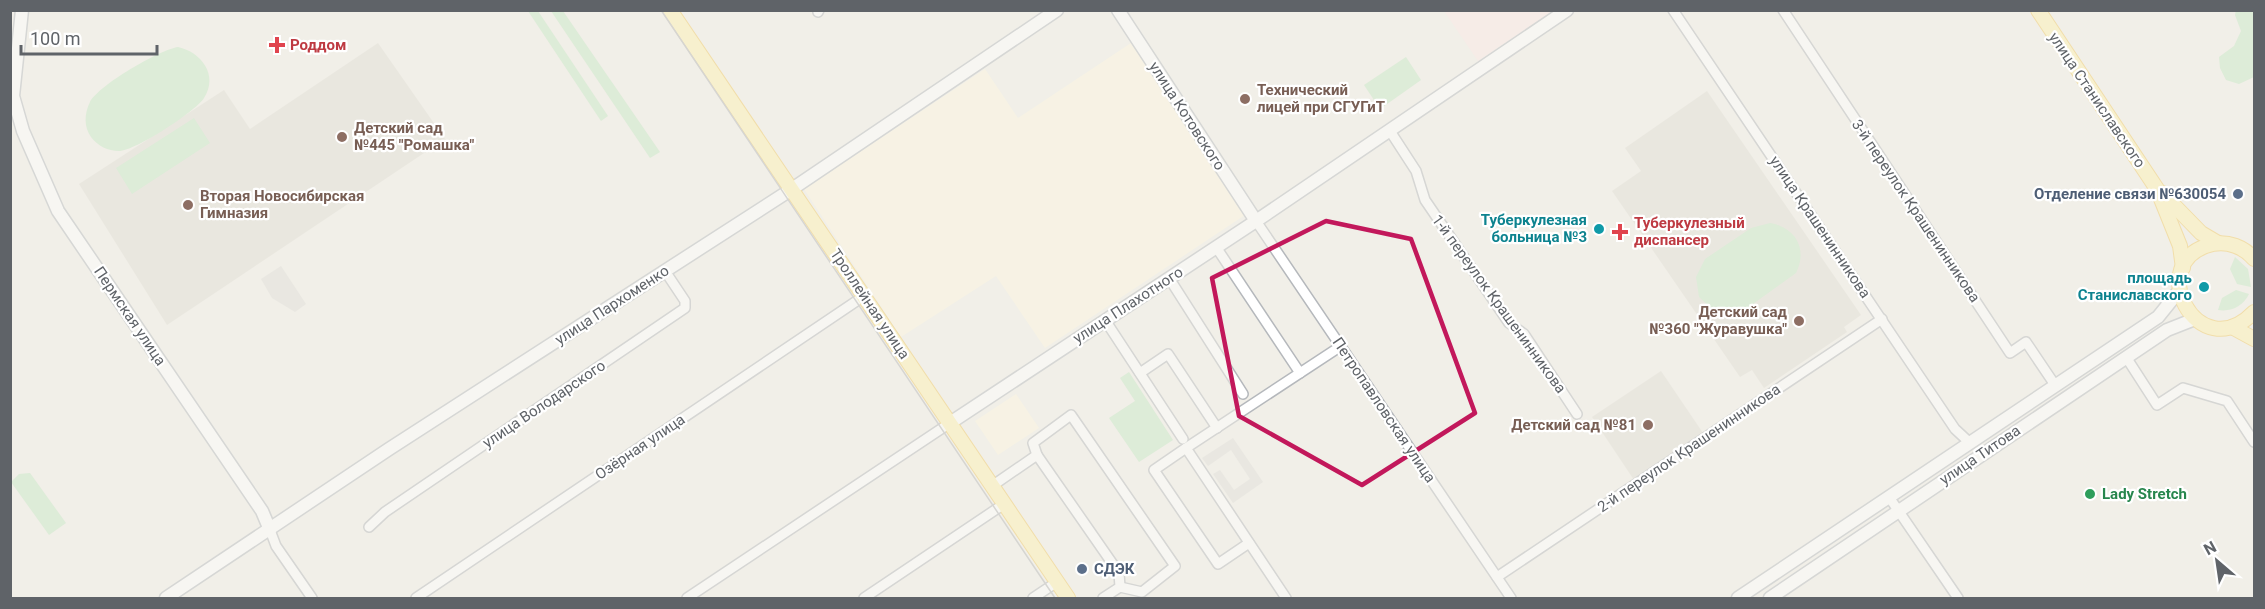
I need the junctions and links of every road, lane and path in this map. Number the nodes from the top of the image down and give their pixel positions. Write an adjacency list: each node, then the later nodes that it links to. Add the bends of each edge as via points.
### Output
1 (22, 10): 46 (street, Пермская улица, via 14,96 23,131 58,211 262,511)
2 (670, 10): 10 (main road, Троллейная улица)
3 (1057, 10): 10 (street, улица Пархоменко)
4 (1118, 10): 12 (street, улица Котовского)
5 (1567, 10): 9 (street, улица Плахотного)
6 (1673, 10): 23 (street, улица Крашенинникова)
7 (1782, 10): 32 (street, 3-й переулок Крашенинникова, via 2010,352 2026,342)
8 (2038, 10): 11 (main road, улица Станиславского)
9 (1389, 131): 12 (street, улица Плахотного); 34 (street, 1-й переулок Крашенинникова, via 1416,171 1425,200 1509,323 1524,334)
10 (792, 189): 18 (street, улица Пархоменко); 21 (main road, Троллейная улица)
11 (2157, 189): 13 (main road, via 2201,233); 17 (main road, via 2180,246)
12 (1256, 221): 14 (street, улица Плахотного); 28 (street, Петропавловская улица)
13 (2218, 243): 15 (main road); 17 (main road, via 2197,251)
14 (1216, 247): 19 (street, улица Плахотного); 31 (street)
15 (2248, 247): 16 (main road)
16 (2254, 259)
17 (2183, 268): 20 (main road)
18 (665, 271): 45 (street, улица Володарского, via 685,301 685,308); 46 (street, улица Пархоменко)
19 (1169, 278): 25 (street, улица Плахотного); 33 (street)
20 (2179, 291): 24 (main road); 32 (street, улица Титова, via 2158,316)
21 (864, 296): 35 (main road, Троллейная улица); 53 (street, Озёрная улица)
22 (2254, 312): 26 (main road)
23 (1882, 319): 37 (street, улица Крашенинникова, via 1955,429); 48 (street, 2-й переулок Крашенинникова)
24 (2195, 319): 26 (main road, via 2218,328); 29 (street, улица Титова, via 2167,330)
25 (1105, 320): 30 (street); 35 (street, улица Плахотного)
26 (2232, 327): 27 (main road)
27 (2254, 339)
28 (1341, 346): 31 (street); 48 (street, Петропавловская улица)
29 (2126, 357): 38 (street, via 2157,405 2183,388 2227,400); 44 (street, улица Титова)
30 (1140, 373): 36 (street, via 1168,354); 39 (street)
31 (1300, 373): 36 (street)
32 (2055, 385): 37 (street, улица Титова)
33 (1243, 394)
34 (1577, 414)
35 (950, 423): 41 (main road, Троллейная улица); 54 (street, улица Плахотного)
36 (1217, 428): 39 (street)
37 (1969, 442): 42 (street, улица Титова)
38 (2254, 442)
39 (1185, 444): 47 (street); 47 (street, via 1154,470 1218,564)
40 (1037, 455): 41 (street); 50 (street, via 1119,573); 50 (street, via 1033,443 1071,415 1175,566 1142,592)
41 (992, 486): 43 (main road, Троллейная улица)
42 (1888, 497): 44 (street); 61 (street, улица Титова)
43 (1004, 504): 49 (main road, Троллейная улица); 55 (street)
44 (1898, 510): 62 (street, улица Титова); 63 (street)
45 (369, 526)
46 (270, 530): 51 (street, улица Пархоменко); 52 (street, Пермская улица, via 276,546)
47 (1249, 543): 59 (street)
48 (1497, 577): 60 (street, Петропавловская улица)
49 (1058, 582): 56 (street); 57 (main road, Троллейная улица)
50 (1119, 587): 58 (street)
51 (165, 598)
52 (312, 598)
53 (416, 598)
54 (687, 598)
55 (864, 598)
56 (1033, 598)
57 (1068, 598)
58 (1103, 598)
59 (1286, 598)
60 (1511, 598)
61 (1738, 598)
62 (1770, 598)
63 (1958, 598)

